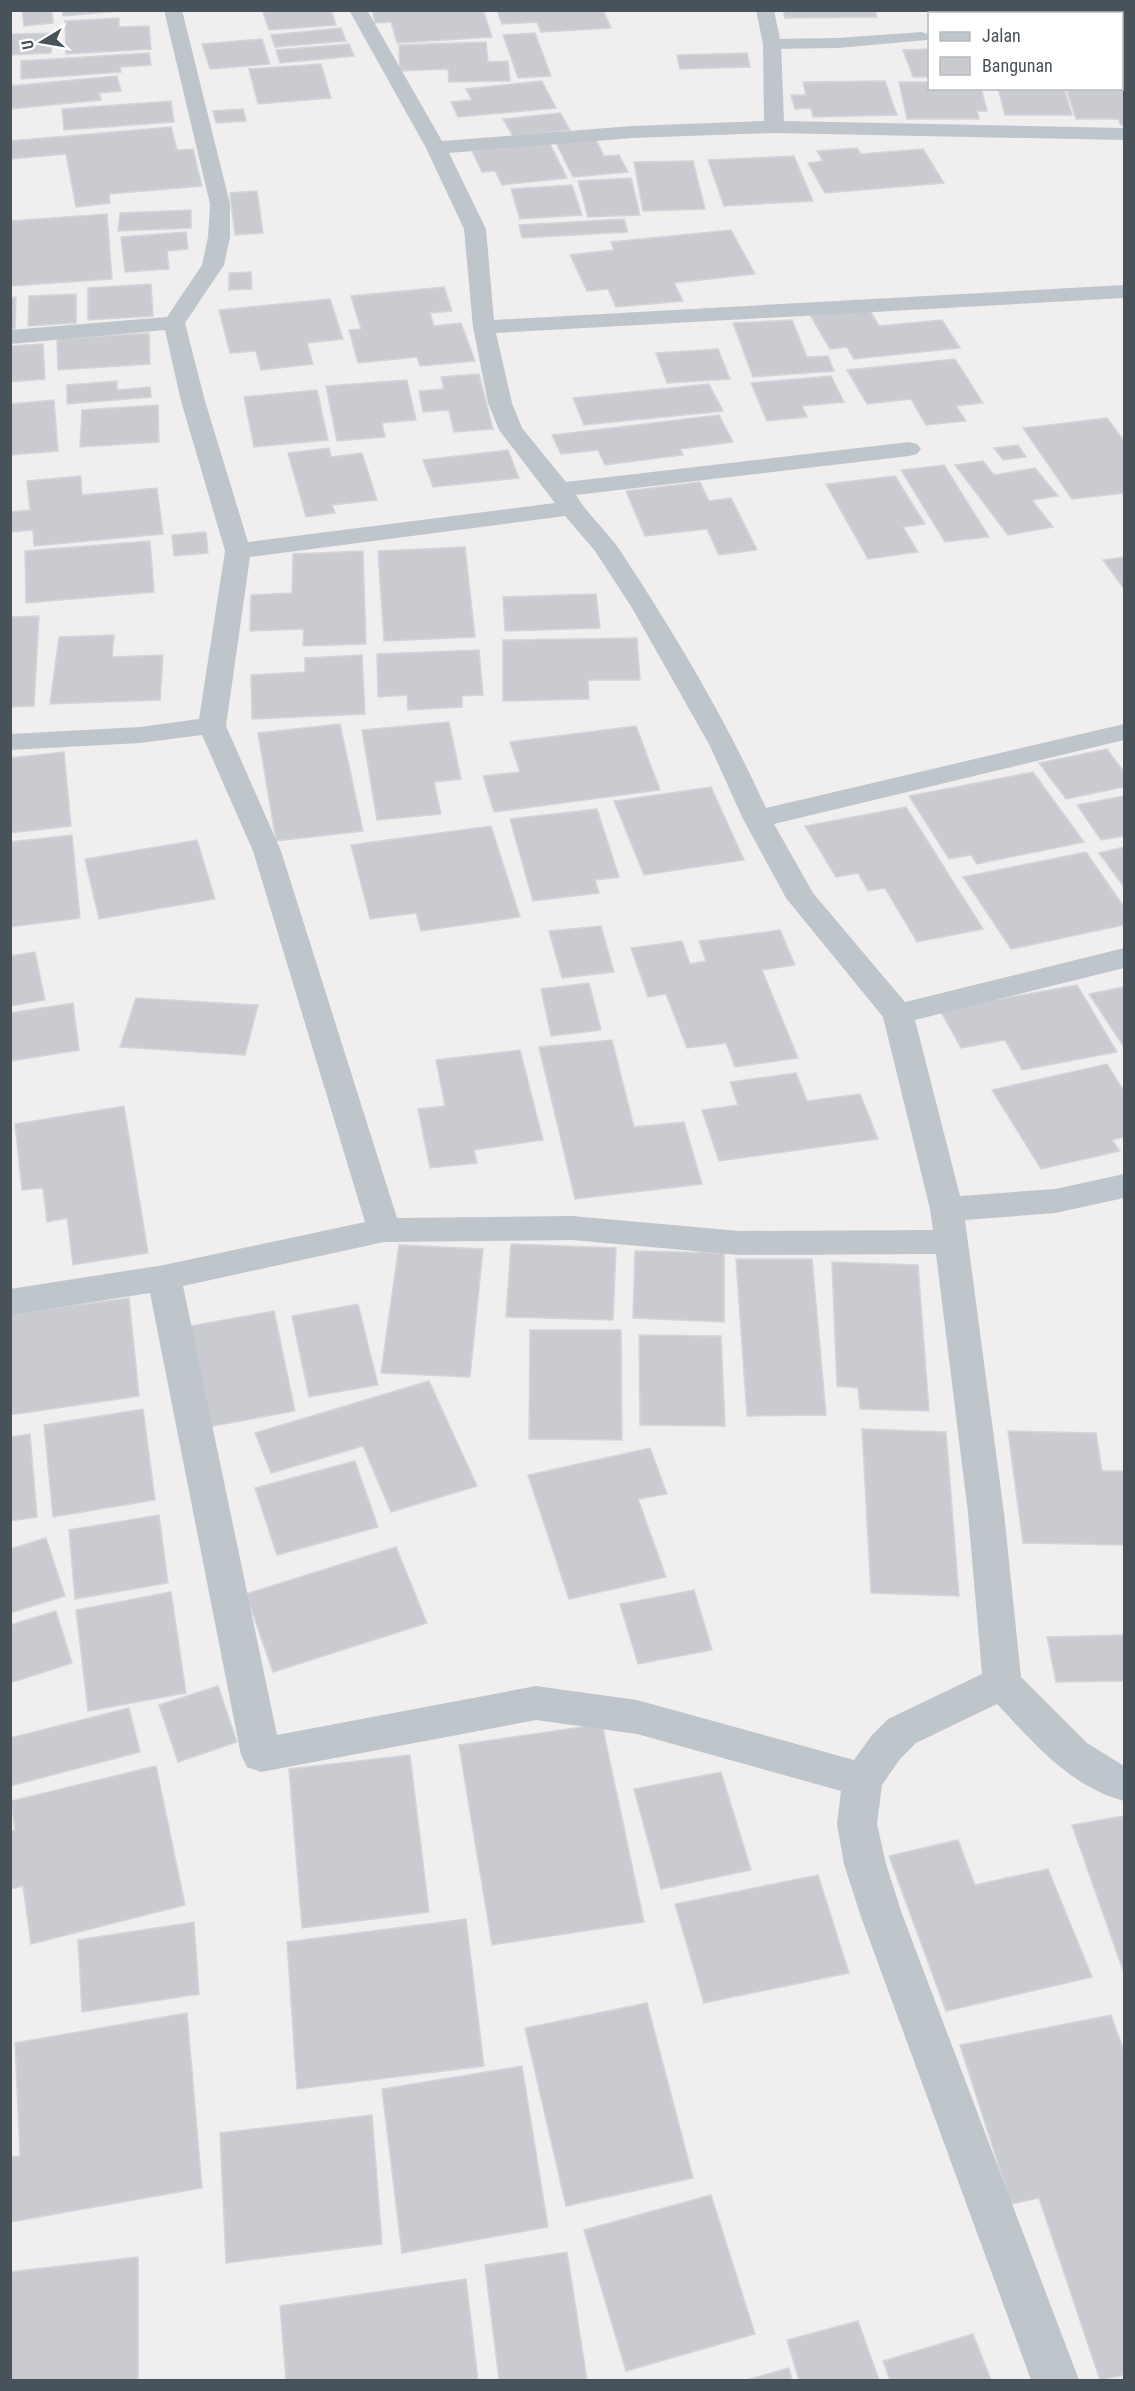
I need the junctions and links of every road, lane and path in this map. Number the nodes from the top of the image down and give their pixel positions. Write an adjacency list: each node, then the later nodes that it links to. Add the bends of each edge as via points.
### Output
1 (173, 10): 10 (street, via 220,204 213,265)
2 (358, 10): 8 (street)
3 (765, 10): 5 (street)
4 (922, 37): 5 (lane)
5 (772, 44): 6 (street)
6 (774, 127): 7 (street); 8 (street, via 632,132)
7 (1125, 134)
8 (436, 148): 11 (street, via 475,229)
9 (1125, 291): 11 (street)
10 (174, 323): 12 (street); 15 (street)
11 (484, 327): 14 (street, via 500,403 511,430)
12 (10, 337)
13 (909, 449): 14 (street)
14 (565, 499): 15 (street); 19 (street, via 605,547 645,608 724,746)
15 (237, 551): 16 (street)
16 (212, 726): 18 (street, via 140,735); 24 (street, via 267,851)
17 (1125, 732): 19 (street)
18 (10, 742)
19 (757, 819): 21 (street, via 811,911)
20 (1125, 958): 21 (street)
21 (898, 1014): 23 (street)
22 (1125, 1186): 23 (street, via 1055,1201)
23 (947, 1209): 25 (street)
24 (384, 1230): 25 (street, via 572,1228 739,1243); 26 (street)
25 (951, 1242): 28 (street, via 986,1513)
26 (164, 1278): 27 (street); 29 (street, via 261,1755 536,1702 637,1717)
27 (10, 1302)
28 (1002, 1683): 29 (street, via 902,1731); 30 (street, via 1091,1770)
29 (863, 1780): 31 (street, via 857,1824 865,1864)
30 (1125, 1784)
31 (1055, 2380)

